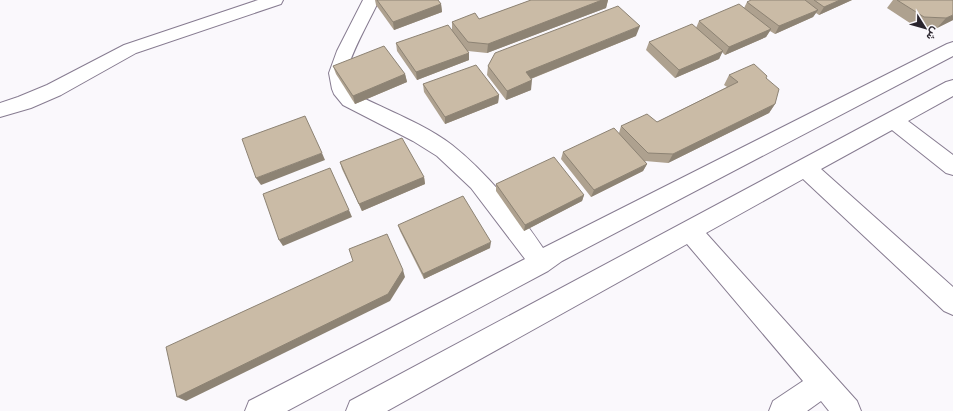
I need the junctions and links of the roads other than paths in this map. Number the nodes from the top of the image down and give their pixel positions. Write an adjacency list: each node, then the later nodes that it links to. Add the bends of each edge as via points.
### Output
1 (275, 0): 5 (street, via 130,49 54,90)
2 (371, 0): 10 (street, via 338,73 341,89 350,100 444,150 479,182)
3 (953, 48): 10 (street)
4 (953, 87): 6 (street)
5 (0, 110)
6 (893, 120): 7 (street); 8 (street)
7 (953, 167)
8 (805, 168): 9 (street); 11 (street)
9 (690, 231): 12 (street); 14 (street)
10 (540, 263): 13 (street)
11 (953, 303)
12 (822, 384): 15 (street); 16 (street)
13 (259, 411)
14 (360, 411)
15 (784, 411)
16 (847, 411)

